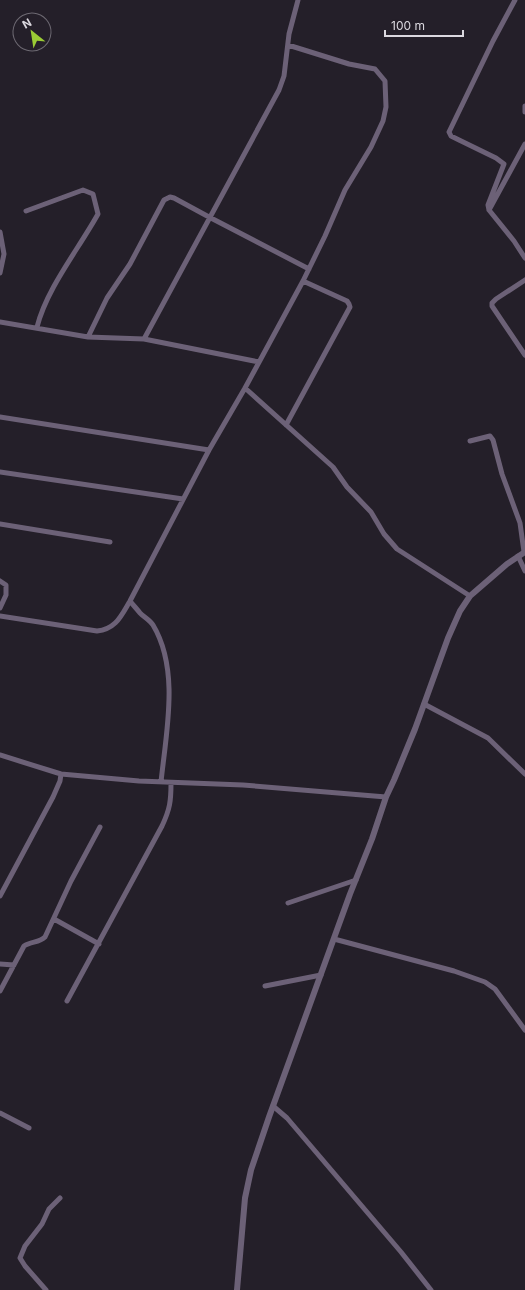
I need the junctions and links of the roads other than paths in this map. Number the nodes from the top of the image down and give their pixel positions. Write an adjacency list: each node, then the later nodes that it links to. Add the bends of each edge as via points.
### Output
1 (298, 0): 3 (street)
2 (516, 0): 7 (street, via 449,132 451,136 504,164 488,204)
3 (288, 45): 9 (street, via 284,76 279,90); 12 (street, via 349,64 375,69 385,81 386,107 383,121 344,190)
4 (525, 106): 5 (street)
5 (525, 112)
6 (525, 144): 7 (street)
7 (489, 210): 11 (street)
8 (26, 211): 17 (street, via 83,190 93,194 98,214 65,266 41,312)
9 (209, 217): 12 (street); 18 (street, via 174,198 164,200 130,264 107,298); 19 (street)
10 (0, 232): 13 (street, via 4,254)
11 (525, 258)
12 (309, 269): 14 (street)
13 (0, 273)
14 (303, 280): 21 (street); 24 (street, via 347,301 350,307)
15 (525, 280): 20 (street, via 492,303)
16 (0, 322): 17 (street)
17 (37, 327): 18 (street)
18 (88, 337): 19 (street)
19 (144, 339): 21 (street)
20 (525, 355)
21 (259, 362): 22 (street)
22 (245, 388): 24 (street); 26 (street)
23 (0, 418): 26 (street)
24 (286, 425): 35 (street, via 333,468 371,512 384,534 397,549)
25 (470, 441): 31 (street, via 490,436 493,440 520,523)
26 (209, 450): 28 (street)
27 (0, 472): 28 (street)
28 (183, 499): 36 (street)
29 (0, 524): 30 (street)
30 (110, 542)
31 (525, 552): 32 (street)
32 (518, 556): 33 (street); 35 (street)
33 (525, 570)
34 (0, 582): 37 (street, via 6,585 6,596)
35 (470, 596): 39 (street, via 448,638)
36 (130, 601): 38 (street, via 120,618 105,630 78,629); 43 (street, via 153,624 167,662 170,686)
37 (0, 608)
38 (0, 616)
39 (424, 704): 42 (street, via 488,738); 45 (street)
40 (0, 755): 41 (street)
41 (61, 774): 43 (street); 48 (street, via 53,797)
42 (525, 774)
43 (161, 782): 44 (street)
44 (171, 783): 45 (street, via 243,785); 52 (street, via 171,802 162,826)
45 (386, 798): 47 (street)
46 (100, 827): 50 (street)
47 (356, 880): 49 (street); 51 (street)
48 (0, 896)
49 (288, 903)
50 (54, 919): 52 (street); 54 (street, via 45,937 24,946)
51 (334, 939): 55 (street); 59 (street, via 486,982 495,989)
52 (99, 944): 58 (street)
53 (0, 964): 54 (street)
54 (14, 965): 57 (street)
55 (321, 975): 56 (street); 60 (street)
56 (265, 986)
57 (0, 991)
58 (67, 1001)
59 (525, 1030)
60 (273, 1106): 65 (street, via 246,1191); 66 (street, via 287,1118)
61 (0, 1113): 62 (street)
62 (29, 1128)
63 (60, 1198): 64 (street, via 49,1209 20,1258)
64 (46, 1290)
65 (237, 1290)
66 (431, 1290)

